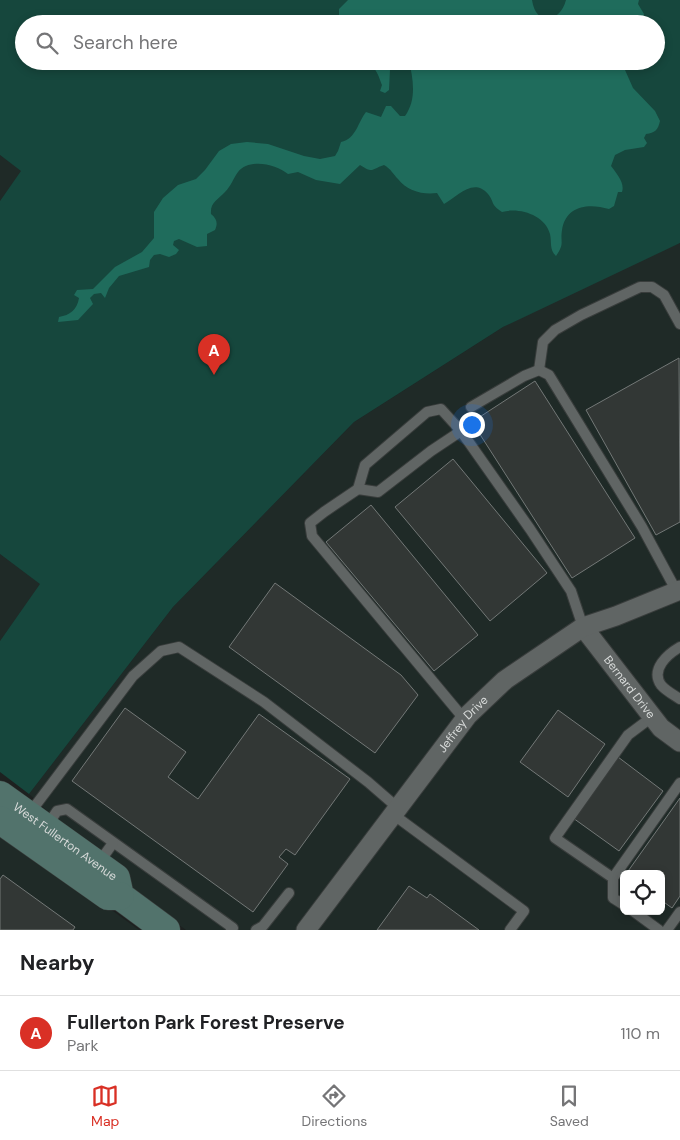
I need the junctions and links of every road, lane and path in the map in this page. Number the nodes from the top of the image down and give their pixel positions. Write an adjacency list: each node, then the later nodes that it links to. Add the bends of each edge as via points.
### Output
1 (680, 324): 2 (lane, via 664,295 652,287 640,288 555,330 543,342)
2 (539, 370): 3 (lane); 6 (lane, via 548,375 567,404)
3 (471, 406)
4 (461, 432): 5 (lane, via 378,492); 5 (lane, via 441,409 427,412 365,465); 7 (lane, via 570,591)
5 (358, 490): 11 (lane, via 310,523 312,536)
6 (678, 591): 7 (street, Jeffrey Drive)
7 (583, 627): 10 (street, Bernard Drive); 11 (street, Jeffrey Drive, via 505,680)
8 (680, 647): 9 (lane, via 663,661 657,675 661,684)
9 (680, 699)
10 (652, 717): 12 (street, Bernard Drive); 20 (lane, via 628,735 555,838)
11 (465, 720): 15 (street, Jeffrey Drive)
12 (680, 742)
13 (680, 783): 20 (lane)
14 (0, 795): 17 (street, West Fullerton Avenue)
15 (396, 811): 17 (lane, via 368,782 264,702 179,647 160,651 133,676); 29 (street, Jeffrey Drive); 30 (lane, via 524,911)
16 (0, 820): 22 (street, West Fullerton Avenue, via 108,896)
17 (37, 822): 18 (lane, via 57,811 68,810); 19 (street, West Fullerton Avenue)
18 (113, 843): 19 (lane); 27 (lane)
19 (98, 865): 22 (street, West Fullerton Avenue, via 116,878)
20 (613, 878): 23 (lane, via 613,898)
21 (289, 893): 28 (lane, via 263,926)
22 (120, 896): 26 (street, West Fullerton Avenue)
23 (620, 902)
24 (680, 912): 32 (lane)
25 (638, 915): 31 (lane)
26 (166, 930)
27 (234, 930)
28 (256, 930)
29 (306, 930)
30 (510, 930)
31 (659, 930)
32 (667, 930)

